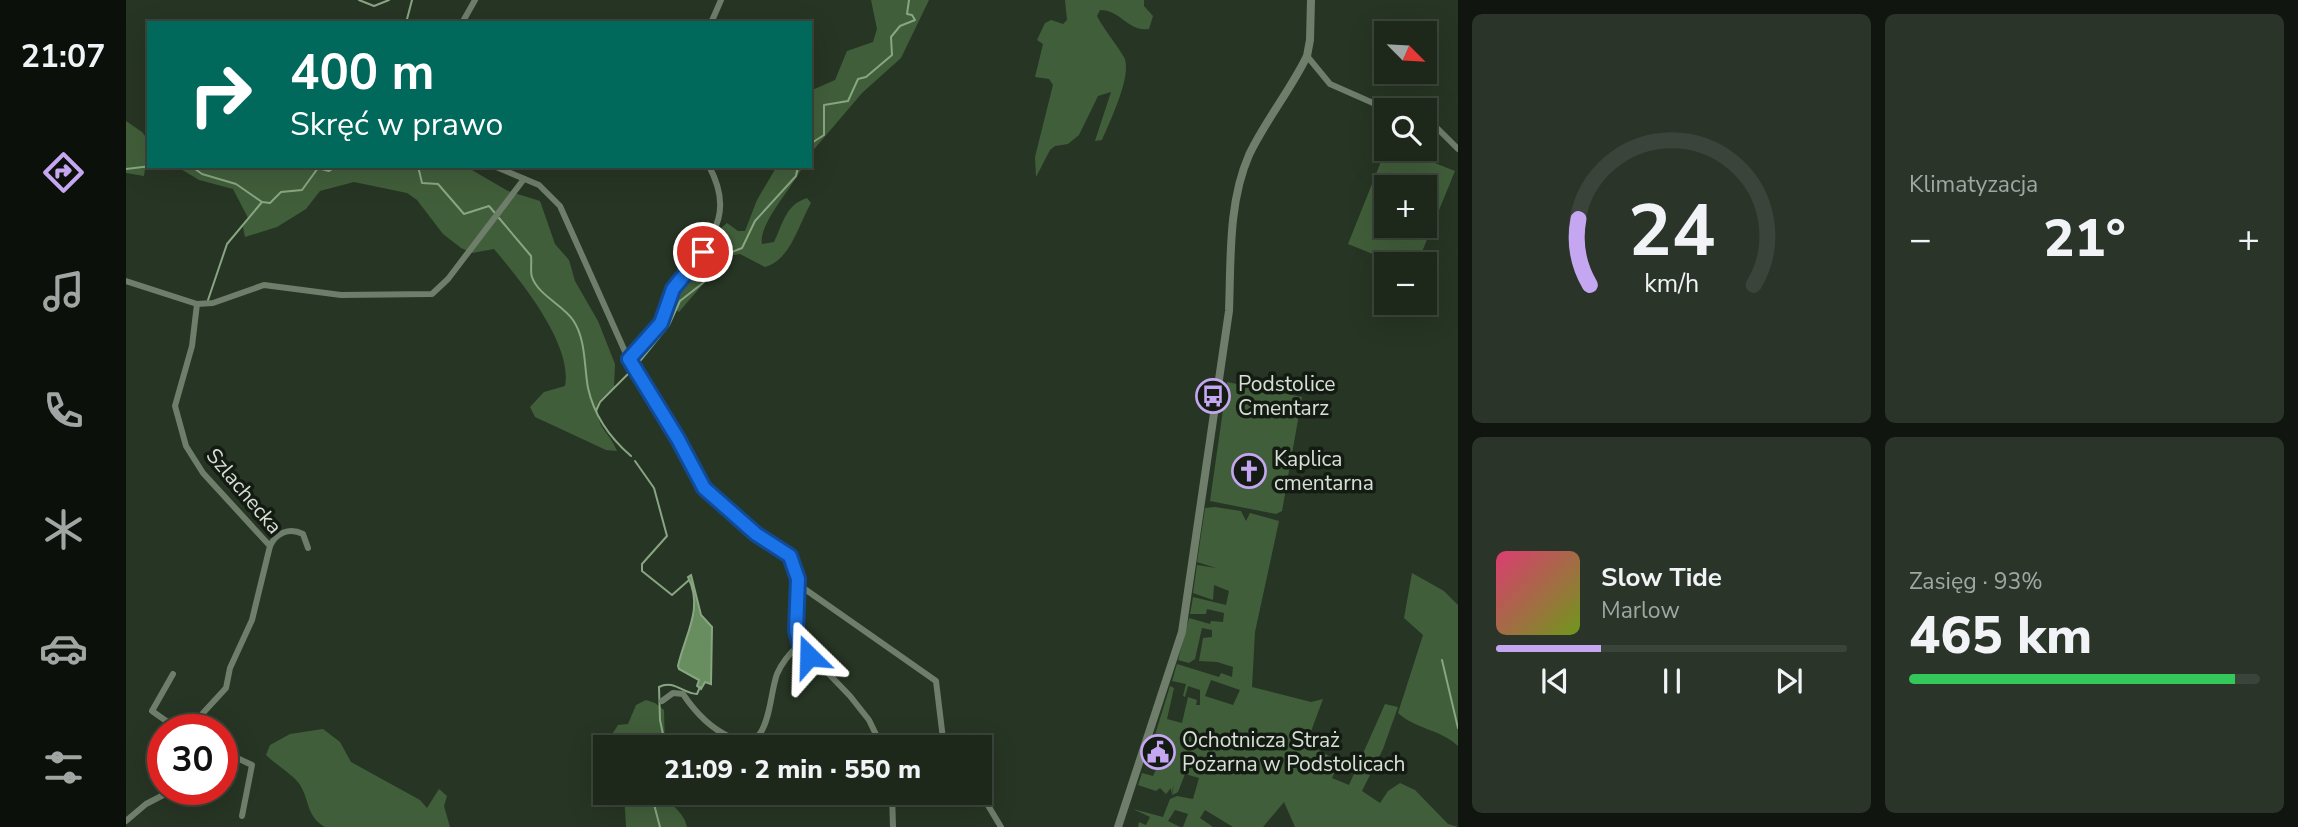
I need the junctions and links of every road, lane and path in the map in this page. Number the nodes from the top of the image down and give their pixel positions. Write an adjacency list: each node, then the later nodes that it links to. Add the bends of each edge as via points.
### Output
1 (475, 0): 4 (street)
2 (721, 0): 5 (street)
3 (1311, 0): 6 (street)
4 (463, 21)
5 (712, 21)
6 (1307, 57): 7 (street, via 1330,85); 34 (street, via 1250,155 1241,180 1230,258 1229,311 1182,632)
7 (1374, 104)
8 (1437, 128): 9 (street)
9 (1458, 149)
10 (499, 168): 12 (street)
11 (710, 168): 15 (street, via 719,198 711,239 673,289 661,323)
12 (524, 178): 14 (street, via 448,279 432,293 341,295 264,285); 15 (street, via 560,206)
13 (126, 281): 14 (street)
14 (197, 304): 16 (street, Szlachecka, via 192,346 176,406 186,446 203,473)
15 (629, 359): 18 (street, via 704,488 756,534 790,556)
16 (270, 547): 17 (street, via 277,536 290,531 303,534); 23 (street, Szlachecka, via 252,620 226,688)
17 (308, 548)
18 (799, 585): 19 (street, via 796,631); 25 (street, via 936,681)
19 (800, 645): 21 (street, via 776,675 769,714 754,741 737,741 723,734 683,694 673,693); 24 (street, via 850,696)
20 (173, 674): 22 (street, via 152,711)
21 (662, 701)
22 (156, 714)
23 (203, 714)
24 (876, 735)
25 (943, 735)
26 (238, 758): 30 (street, via 252,765)
27 (147, 803): 31 (street)
28 (892, 805): 32 (street)
29 (988, 805): 33 (street)
30 (242, 816)
31 (126, 821)
32 (893, 827)
33 (1002, 827)
34 (1118, 827)

